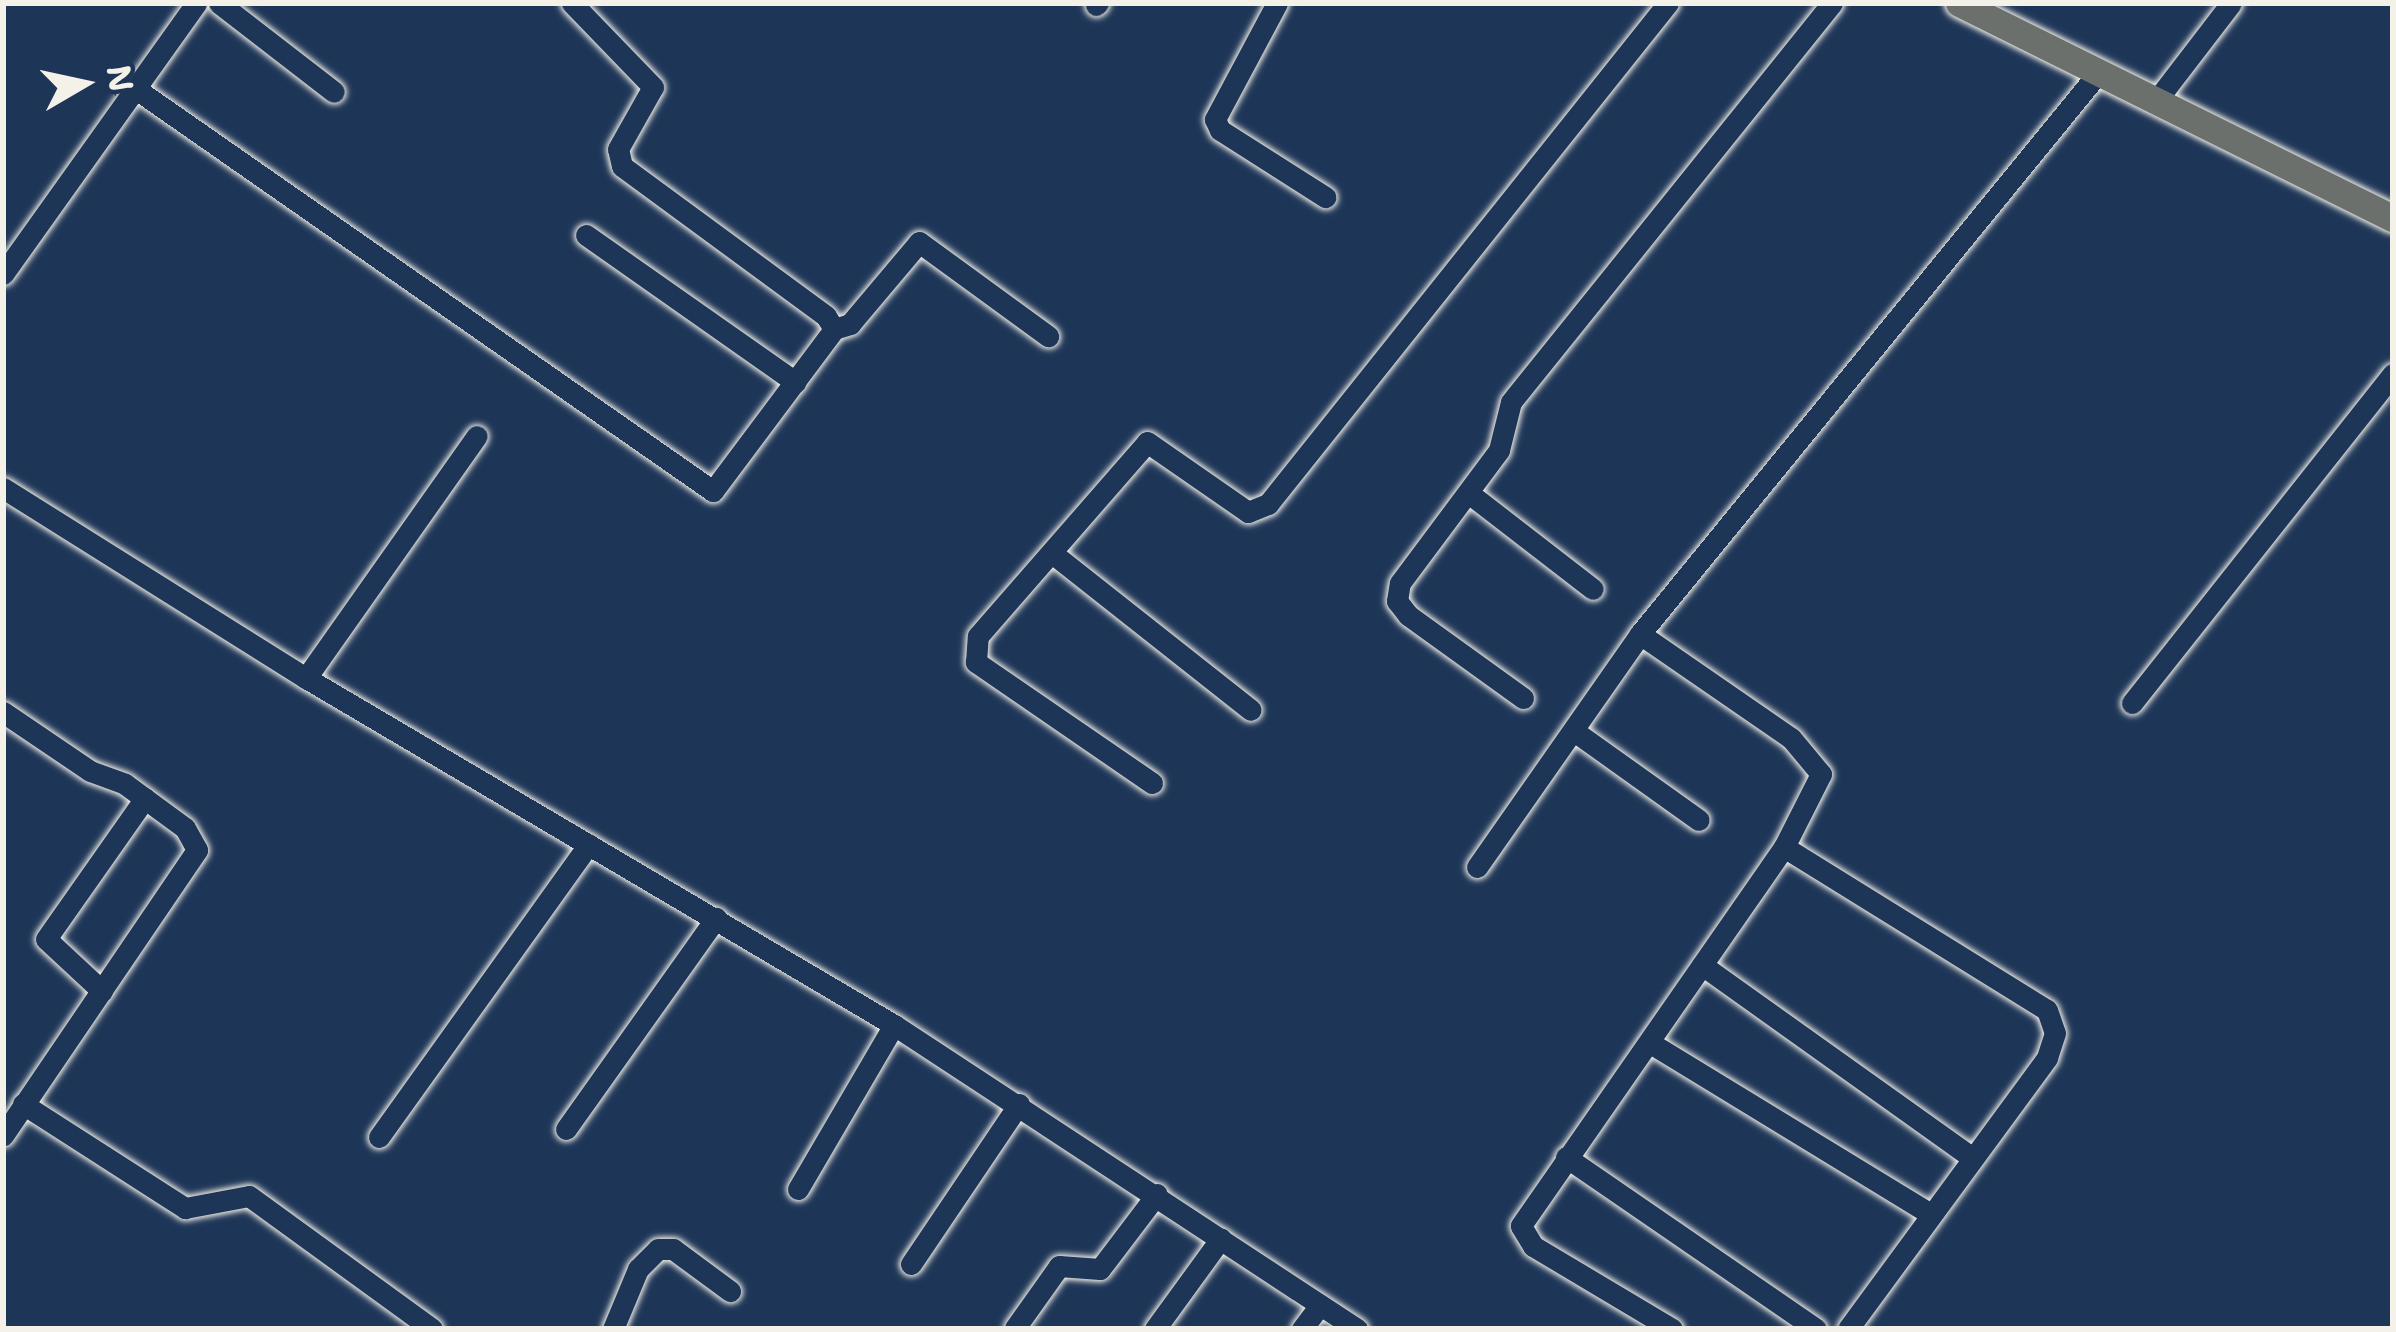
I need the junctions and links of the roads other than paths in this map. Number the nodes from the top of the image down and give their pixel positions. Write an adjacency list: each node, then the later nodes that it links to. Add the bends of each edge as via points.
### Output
1 (196, 3): 10 (street)
2 (219, 3): 11 (street)
3 (572, 3): 17 (street, via 653,87 617,149 622,166)
4 (1277, 3): 13 (street, via 1215,119)
5 (1668, 3): 24 (street, via 1268,504 1248,512 1147,442)
6 (1832, 3): 23 (street, via 1511,402 1502,445)
7 (1959, 3): 9 (main road)
8 (2231, 3): 12 (street)
9 (2099, 72): 12 (main road); 26 (street)
10 (136, 89): 16 (street); 20 (street, via 710,491 722,487)
11 (334, 92)
12 (2159, 97): 14 (main road)
13 (1325, 197)
14 (2393, 218)
15 (586, 236): 20 (street)
16 (3, 274)
17 (834, 329): 18 (street, via 850,324 911,244 922,242); 20 (street)
18 (1048, 336)
19 (2393, 374): 29 (street)
20 (795, 382)
21 (477, 436): 27 (street)
22 (3, 488): 27 (street)
23 (1470, 494): 25 (street); 28 (street, via 1400,583 1397,601)
24 (1052, 553): 30 (street); 33 (street, via 991,618 972,657)
25 (1593, 589)
26 (1640, 634): 32 (street); 37 (street, via 1812,755 1820,785)
27 (306, 678): 36 (street)
28 (1523, 698)
29 (2132, 704)
30 (1251, 710)
31 (3, 712): 34 (street)
32 (1574, 730): 35 (street); 38 (street)
33 (1152, 783)
34 (145, 798): 41 (street, via 185,828 197,850); 41 (street, via 46,939)
35 (1699, 820)
36 (589, 844): 39 (street); 48 (street)
37 (1784, 847): 40 (street); 50 (street, via 2047,1010 2052,1048)
38 (1477, 867)
39 (716, 918): 42 (street); 46 (street)
40 (1702, 964): 43 (street); 50 (street)
41 (102, 991): 44 (street)
42 (894, 1025): 45 (street); 51 (street)
43 (1652, 1044): 49 (street); 53 (street)
44 (23, 1104): 47 (street); 60 (street, via 185,1208 249,1196)
45 (1019, 1105): 52 (street); 55 (street)
46 (566, 1130)
47 (3, 1136)
48 (380, 1137)
49 (1566, 1157): 58 (street, via 1525,1218 1526,1240); 65 (street)
50 (1971, 1157): 53 (street)
51 (798, 1189)
52 (1156, 1193): 54 (street); 59 (street, via 1100,1269 1059,1266)
53 (1929, 1213): 66 (street)
54 (1221, 1238): 57 (street); 62 (street)
55 (911, 1264)
56 (730, 1292): 61 (street, via 673,1249 658,1249 638,1268)
57 (1320, 1305): 63 (street); 64 (street)
58 (1660, 1326)
59 (1015, 1328)
60 (432, 1329)
61 (614, 1329)
62 (1155, 1329)
63 (1302, 1329)
64 (1357, 1329)
65 (1816, 1329)
66 (1848, 1329)

